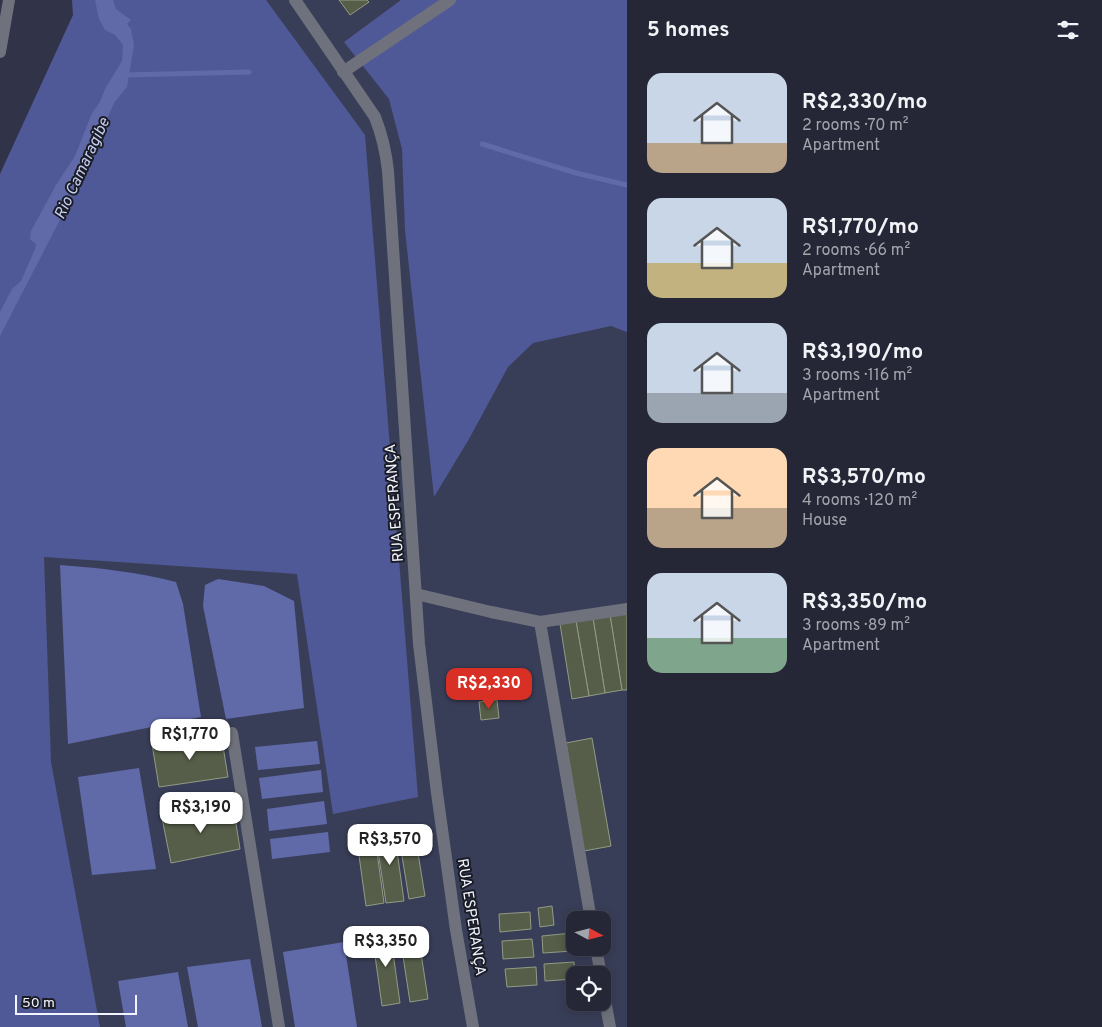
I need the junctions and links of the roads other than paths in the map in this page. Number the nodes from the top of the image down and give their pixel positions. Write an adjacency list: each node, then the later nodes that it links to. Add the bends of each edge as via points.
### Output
1 (9, 0): 4 (street)
2 (295, 0): 5 (street, RUA ESPERANÇA)
3 (450, 0): 5 (street)
4 (0, 52)
5 (343, 72): 6 (street, RUA ESPERANÇA, via 375,117 386,151)
6 (416, 594): 8 (street); 13 (street, RUA ESPERANÇA, via 437,793)
7 (627, 609): 8 (street)
8 (540, 622): 10 (street)
9 (232, 732): 12 (street)
10 (590, 911)
11 (607, 1011): 14 (street)
12 (279, 1027)
13 (473, 1027)
14 (610, 1027)

